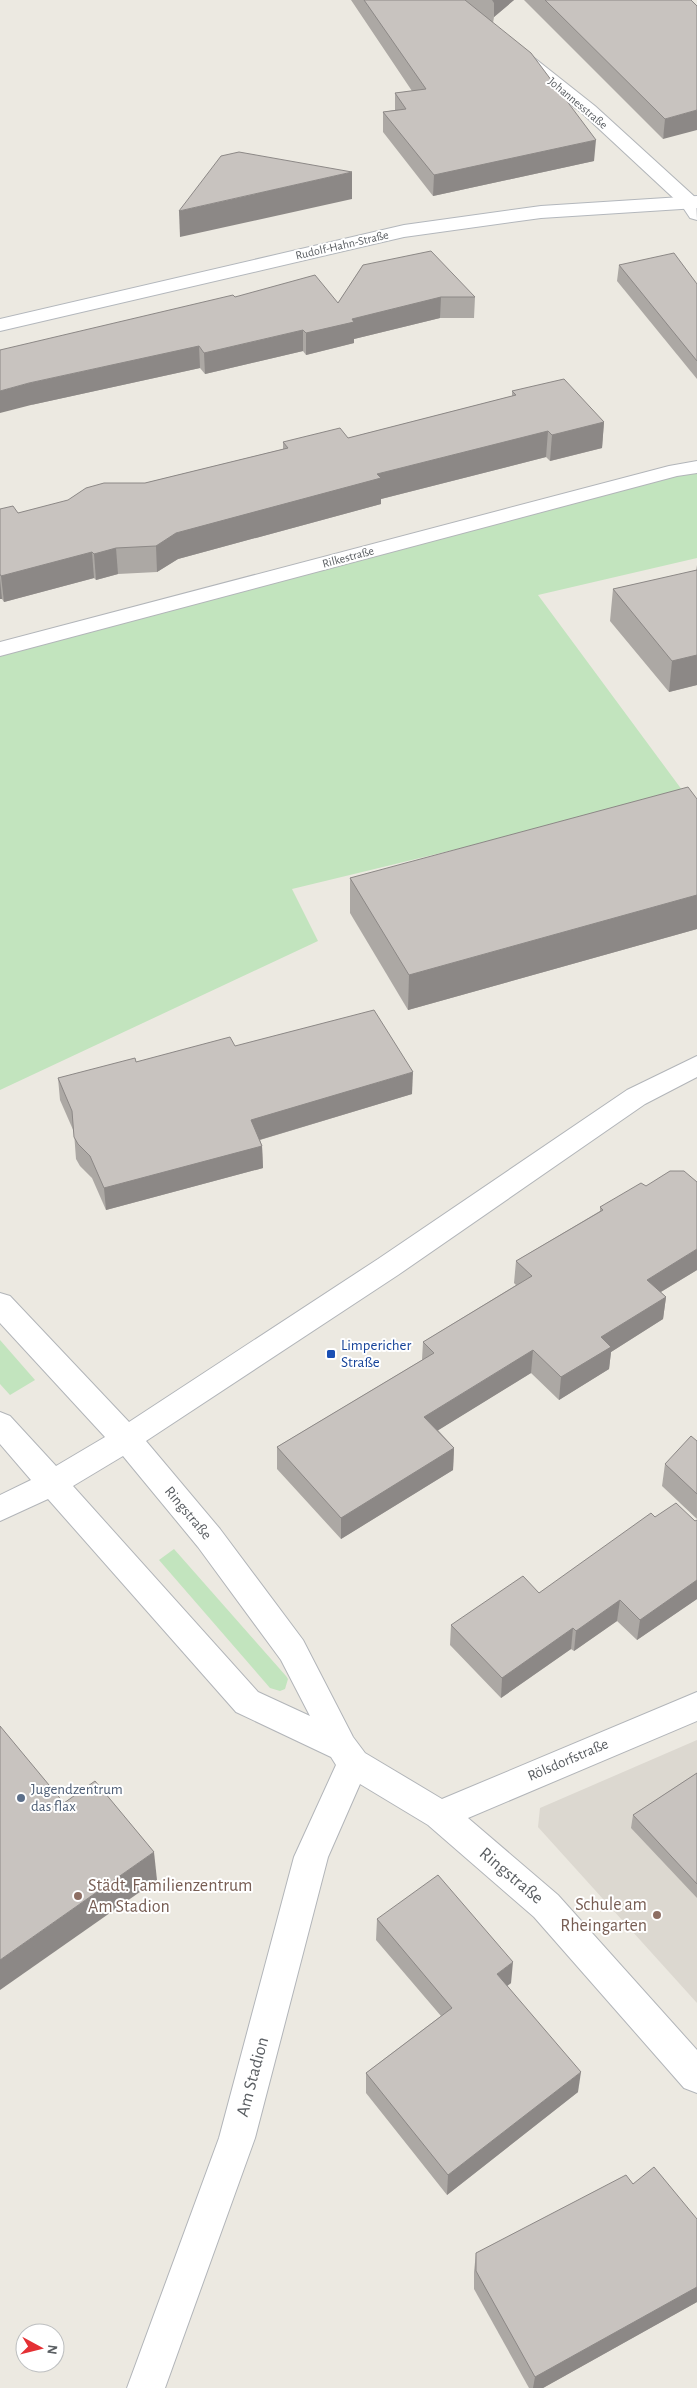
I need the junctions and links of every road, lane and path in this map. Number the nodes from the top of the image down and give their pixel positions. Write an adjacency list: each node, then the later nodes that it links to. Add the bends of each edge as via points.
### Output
1 (508, 46): 2 (street, Johannesstraße, via 589,110)
2 (694, 206): 3 (street, Rudolf-Hahn-Straße, via 541,212 404,231)
3 (0, 325)
4 (697, 467): 5 (street, Rilkestraße, via 666,472)
5 (0, 649)
6 (697, 1065): 9 (street, via 636,1098)
7 (0, 1304): 9 (street, Ringstraße)
8 (0, 1424): 10 (street, Ringstraße)
9 (126, 1440): 10 (street); 13 (street, Ringstraße, via 204,1532 292,1650)
10 (53, 1483): 11 (street); 13 (street, Ringstraße, via 247,1702)
11 (0, 1509)
12 (697, 1706): 14 (street, Rölsdorfstraße)
13 (347, 1755): 14 (street, Ringstraße); 16 (street, Am Stadion, via 311,1857 237,2138)
14 (440, 1815): 15 (street, Ringstraße, via 546,1906)
15 (697, 2076)
16 (146, 2388)

